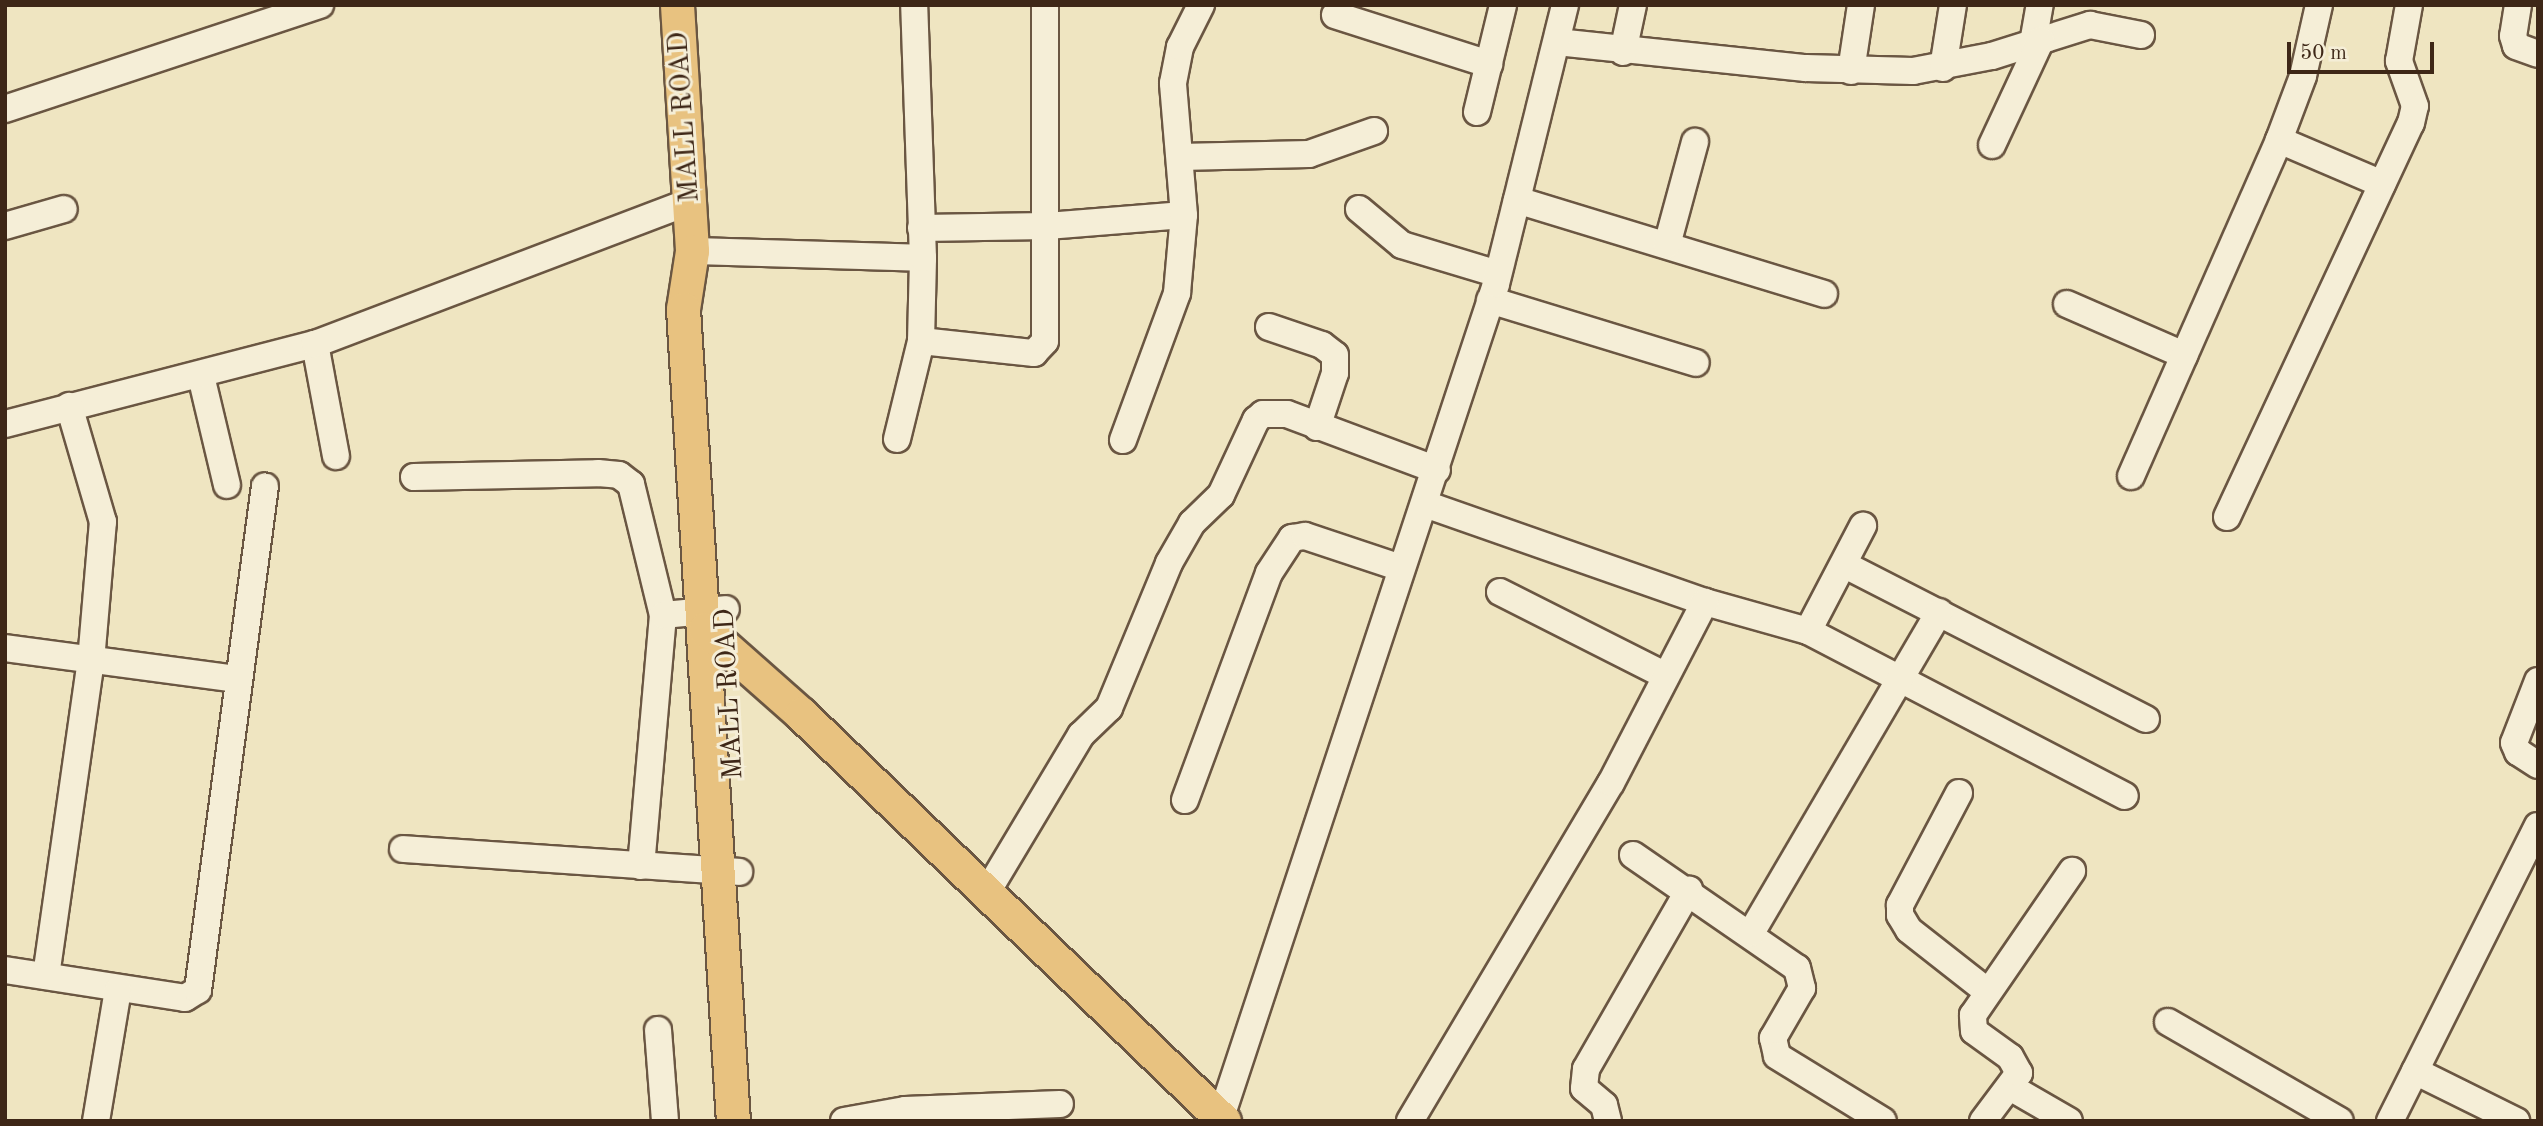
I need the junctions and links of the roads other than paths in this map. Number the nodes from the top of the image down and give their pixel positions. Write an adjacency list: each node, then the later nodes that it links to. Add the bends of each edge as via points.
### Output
1 (320, 5): 24 (street)
2 (677, 5): 33 (main road, MALL ROAD)
3 (914, 5): 39 (street)
4 (1045, 5): 38 (street)
5 (1201, 5): 30 (street, via 1180,47 1173,83)
6 (1503, 5): 21 (street)
7 (1565, 5): 18 (street)
8 (1633, 5): 19 (street)
9 (1861, 5): 23 (street)
10 (1953, 5): 22 (street)
11 (2040, 5): 17 (street)
12 (2319, 5): 27 (street, via 2303,76)
13 (2409, 5): 31 (street, via 2399,61 2415,106)
14 (2518, 5): 20 (street, via 2516,46)
15 (1335, 15): 21 (street)
16 (2141, 35): 17 (street, via 2101,24)
17 (2037, 41): 22 (street); 29 (street)
18 (1557, 42): 19 (street); 32 (street)
19 (1622, 52): 23 (street)
20 (2538, 54)
21 (1489, 64): 25 (street)
22 (1943, 68): 23 (street)
23 (1851, 71)
24 (5, 109)
25 (1477, 111)
26 (1374, 131): 30 (street, via 1309,154)
27 (2278, 140): 31 (street); 50 (street)
28 (1695, 142): 40 (street)
29 (1992, 145)
30 (1181, 157): 36 (street)
31 (2382, 184): 65 (street)
32 (1517, 200): 40 (street); 43 (street)
33 (691, 201): 42 (main road, MALL ROAD); 49 (street)
34 (64, 209): 37 (street)
35 (1359, 209): 43 (street, via 1402,245)
36 (1184, 215): 38 (street); 57 (street, via 1177,293)
37 (5, 226)
38 (1047, 226): 39 (street); 48 (street, via 1047,332 1038,351)
39 (921, 228): 41 (street)
40 (1667, 245): 44 (street)
41 (923, 258): 42 (street); 48 (street)
42 (692, 261): 73 (main road, MALL ROAD, via 702,283 705,306)
43 (1498, 274): 45 (street)
44 (1824, 295)
45 (1490, 300): 51 (street); 59 (street)
46 (2067, 304): 50 (street)
47 (1269, 327): 55 (street, via 1322,345 1335,355 1335,373)
48 (921, 341): 56 (street)
49 (316, 344): 52 (street); 58 (street)
50 (2184, 355): 60 (street)
51 (1696, 363)
52 (201, 376): 53 (street); 62 (street)
53 (69, 406): 54 (street); 76 (street, via 103,522)
54 (5, 424)
55 (1317, 427): 59 (street); 93 (street, via 1287,414 1263,414 1256,420 1221,495 1188,530 1169,563 1109,708 1081,735)
56 (897, 439)
57 (1123, 440)
58 (336, 456)
59 (1437, 470): 64 (street)
60 (2131, 476)
61 (415, 477): 72 (street, via 619,475 631,484 639,502)
62 (227, 485)
63 (264, 486): 78 (street)
64 (1425, 504): 68 (street); 70 (street)
65 (2227, 517)
66 (1863, 526): 67 (street)
67 (1845, 565): 71 (street); 74 (street)
68 (1401, 568): 85 (street, via 1305,536 1292,538 1269,573); 104 (street)
69 (1500, 592): 77 (street)
70 (1705, 602): 74 (street); 77 (street)
71 (1938, 612): 79 (street); 81 (street)
72 (663, 615): 73 (street); 89 (street)
73 (716, 625): 91 (main road, MALL ROAD); 93 (main road)
74 (1808, 631): 79 (street)
75 (5, 648): 76 (street)
76 (91, 662): 78 (street); 96 (street)
77 (1666, 677): 110 (street, via 1611,783)
78 (238, 679): 97 (street, via 198,989 185,998)
79 (1900, 679): 84 (street); 94 (street)
80 (2538, 681): 82 (street, via 2514,743 2518,752)
81 (2146, 719)
82 (2538, 765)
83 (1959, 793): 98 (street, via 1900,905 1900,915 1909,930)
84 (2124, 796)
85 (1185, 800)
86 (2538, 826): 101 (street)
87 (403, 849): 89 (street)
88 (1633, 855): 92 (street)
89 (640, 866): 91 (street)
90 (2072, 871): 98 (street)
91 (728, 872): 107 (main road, MALL ROAD); 108 (main road, MALL ROAD)
92 (1689, 890): 94 (street); 111 (street, via 1586,1069 1584,1088 1604,1105)
93 (987, 892): 104 (main road)
94 (1751, 933): 112 (street, via 1797,968 1801,978 1798,999 1773,1038 1777,1056)
95 (5, 970): 96 (street)
96 (46, 976): 97 (street)
97 (118, 990): 105 (street)
98 (1988, 992): 102 (street, via 1972,1025 2016,1065 2019,1073)
99 (2168, 1022): 115 (street)
100 (658, 1030): 106 (street)
101 (2415, 1071): 116 (street); 117 (street)
102 (2010, 1087): 113 (street); 114 (street)
103 (1060, 1104): 109 (street, via 905,1110)
104 (1222, 1119)
105 (96, 1121)
106 (665, 1121)
107 (733, 1121)
108 (753, 1121)
109 (844, 1121)
110 (1410, 1121)
111 (1608, 1121)
112 (1883, 1121)
113 (1983, 1121)
114 (2069, 1121)
115 (2340, 1121)
116 (2389, 1121)
117 (2516, 1121)

